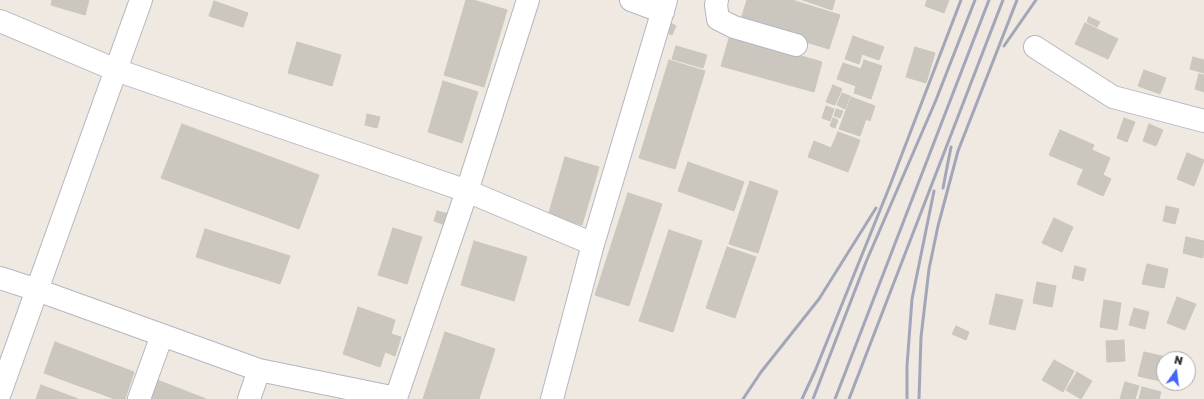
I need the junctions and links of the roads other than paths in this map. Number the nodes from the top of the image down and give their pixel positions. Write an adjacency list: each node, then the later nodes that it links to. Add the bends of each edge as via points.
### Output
1 (141, 0): 9 (street)
2 (528, 0): 11 (street)
3 (631, 0): 5 (street)
4 (717, 0): 7 (street, via 718,19 734,27)
5 (664, 6): 12 (street)
6 (0, 21): 9 (street)
7 (796, 45)
8 (1035, 47): 10 (street, via 1113,97)
9 (116, 70): 11 (street); 14 (street)
10 (1204, 121)
11 (467, 191): 12 (street); 16 (street, via 396,398)
12 (593, 244): 20 (street)
13 (0, 278): 14 (street)
14 (37, 290): 15 (street); 17 (street)
15 (162, 335): 16 (street); 18 (street)
16 (259, 370): 19 (street)
17 (0, 393)
18 (139, 399)
19 (249, 399)
20 (552, 399)

